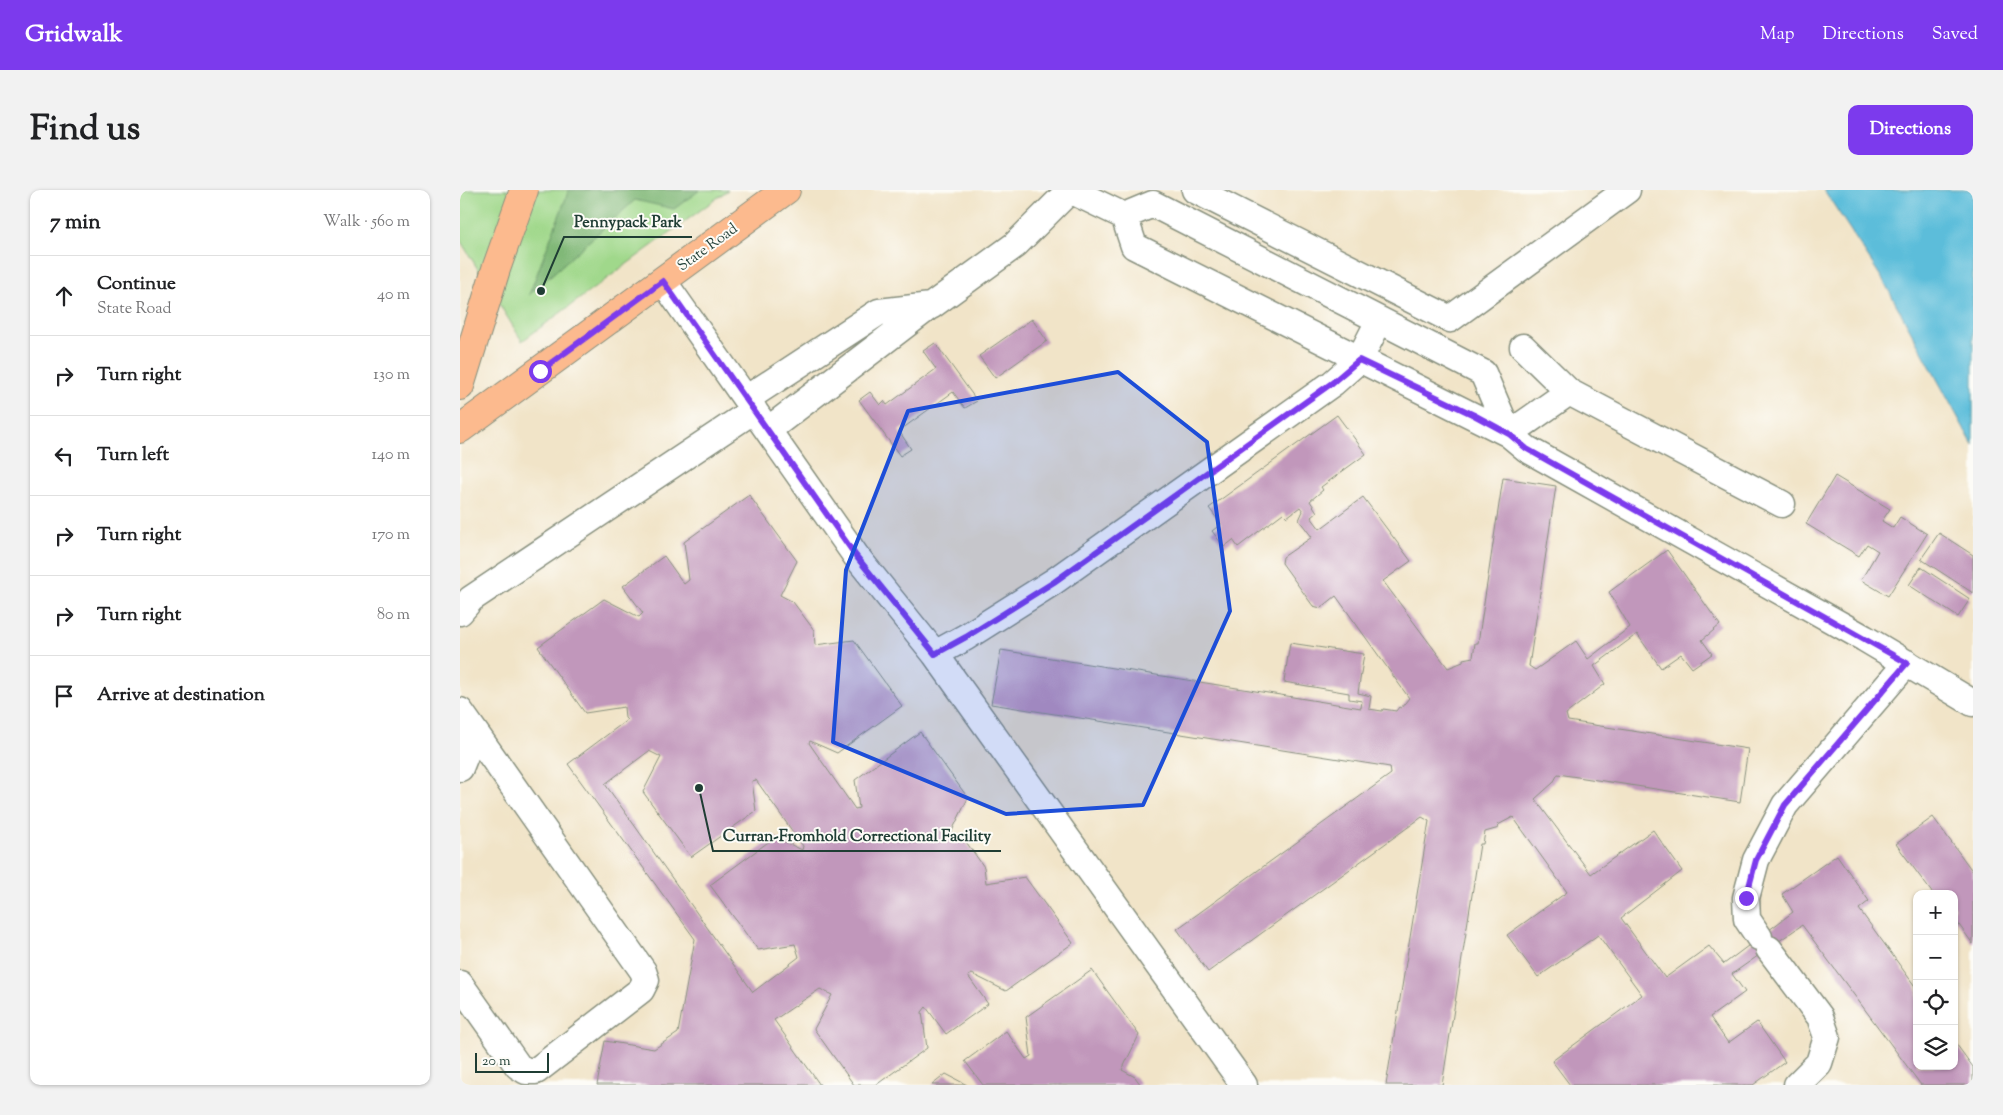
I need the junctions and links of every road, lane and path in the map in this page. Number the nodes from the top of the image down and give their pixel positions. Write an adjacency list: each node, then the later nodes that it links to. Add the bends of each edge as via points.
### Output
1 (524, 190): 12 (main road)
2 (786, 190): 7 (main road, State Road)
3 (1070, 190): 6 (lane); 8 (lane, via 1015,245)
4 (1196, 190): 5 (lane, via 1450,319)
5 (1627, 190)
6 (1124, 216): 9 (lane, via 1153,204); 11 (lane, via 1134,246)
7 (663, 281): 14 (lane); 15 (main road, State Road)
8 (930, 306): 14 (lane); 14 (lane, via 879,312)
9 (1379, 321): 11 (lane); 16 (lane, via 1483,373)
10 (1523, 347): 13 (lane)
11 (1359, 360): 16 (lane); 19 (lane, via 1332,383 1054,582)
12 (460, 386)
13 (1569, 392): 16 (lane); 17 (lane)
14 (756, 413): 18 (lane, via 471,600); 19 (lane, via 856,556)
15 (460, 429)
16 (1509, 434): 20 (lane, via 1527,449)
17 (1782, 504)
18 (460, 612)
19 (935, 654): 26 (lane)
20 (1907, 663): 21 (lane); 27 (lane, via 1785,805 1756,860 1746,898 1747,919 1820,1018 1827,1037 1819,1063)
21 (1973, 703)
22 (460, 711): 23 (lane)
23 (474, 733): 24 (lane); 25 (lane, via 643,971 646,980 641,990 536,1071 526,1071 518,1066)
24 (460, 768)
25 (460, 984)
26 (1244, 1085)
27 (1797, 1085)

